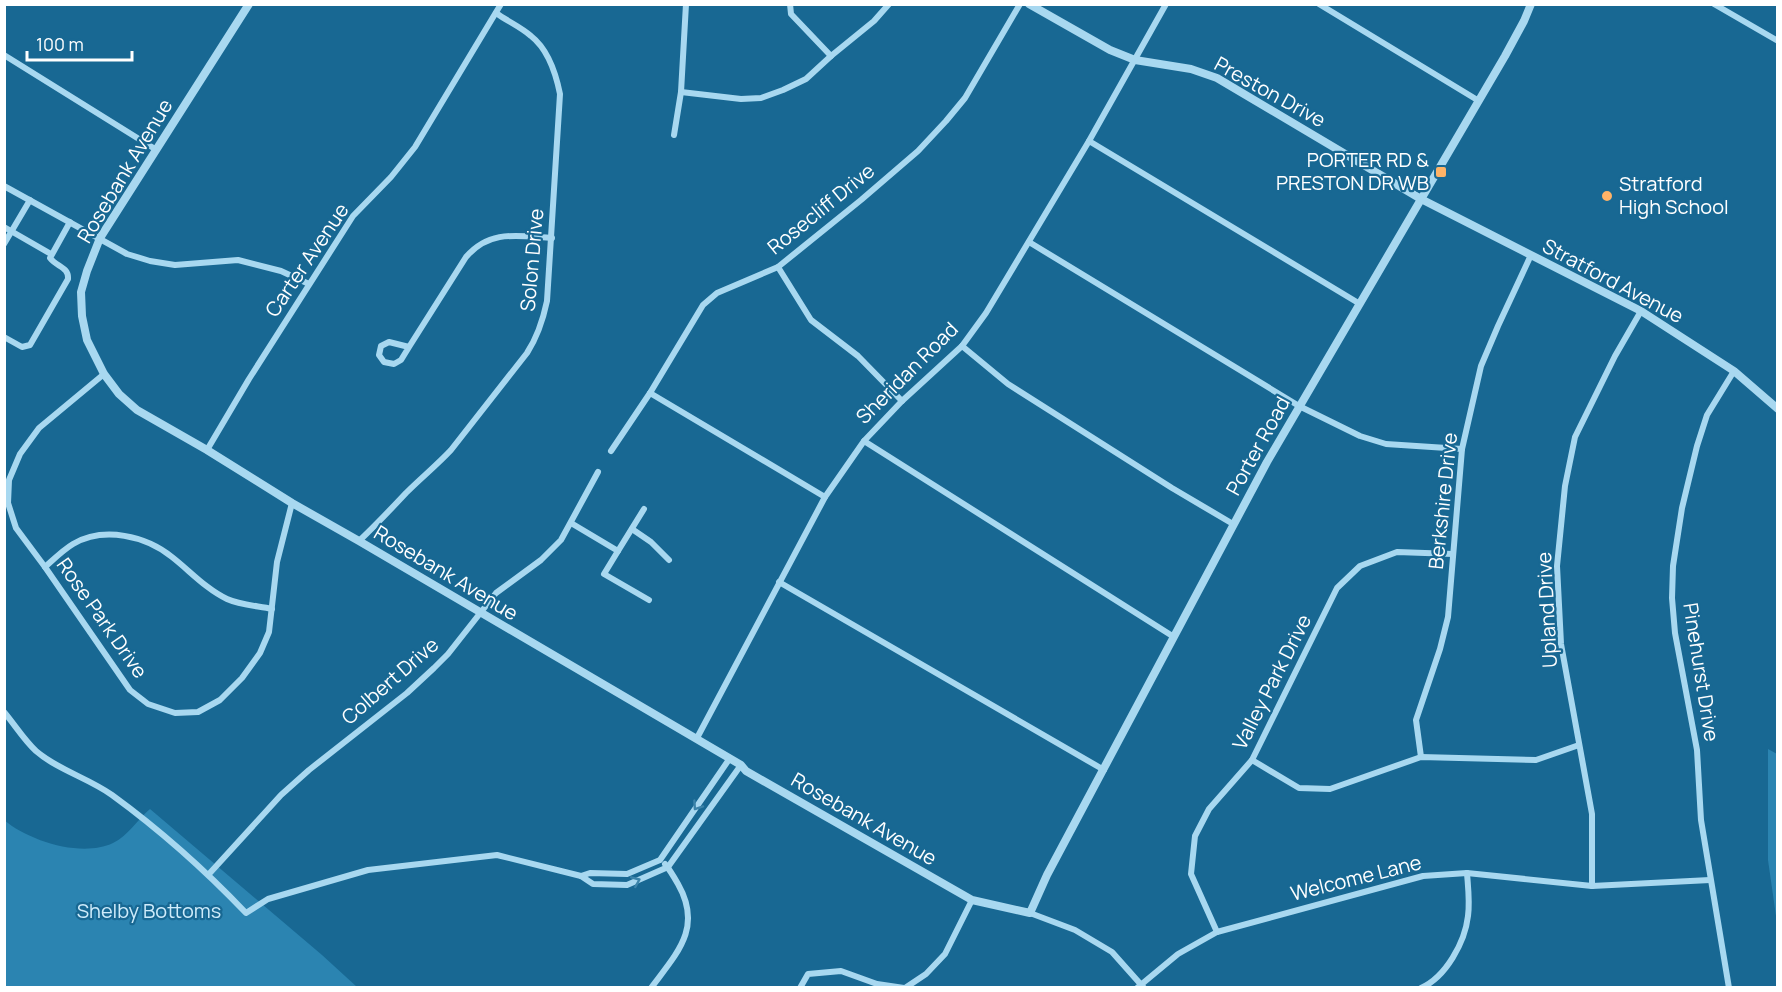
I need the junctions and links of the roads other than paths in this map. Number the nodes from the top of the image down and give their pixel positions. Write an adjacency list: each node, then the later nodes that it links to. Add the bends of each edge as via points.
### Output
1 (249, 4): 23 (street, Rosebank Avenue)
2 (501, 4): 13 (street, Carter Avenue)
3 (686, 4): 19 (street)
4 (790, 4): 17 (street, via 792,14)
5 (889, 4): 17 (street)
6 (1020, 4): 36 (street, Rosecliff Drive, via 965,98 946,121 918,151)
7 (1029, 4): 18 (street, Preston Drive, via 1110,50)
8 (1166, 4): 18 (street, Sheridan Road)
9 (1319, 4): 20 (street)
10 (1531, 4): 20 (street, Porter Road)
11 (1714, 4): 14 (street)
12 (1733, 4): 14 (street)
13 (496, 13): 31 (street, Solon Drive, via 533,37 556,74 560,94); 37 (street, Carter Avenue, via 415,147 353,216)
14 (1728, 13): 15 (street)
15 (1778, 41)
16 (4, 55): 23 (street)
17 (831, 56): 19 (street, via 806,79 761,98)
18 (1136, 60): 22 (street, Sheridan Road); 25 (street, Preston Drive, via 1191,69 1216,78)
19 (681, 92): 21 (street)
20 (1479, 101): 25 (street, Porter Road)
21 (674, 135)
22 (1089, 141): 32 (street, Sheridan Road); 38 (street)
23 (155, 149): 30 (street, Rosebank Avenue)
24 (4, 186): 26 (street)
25 (1421, 199): 35 (street, Stratford Avenue); 38 (street, Porter Road)
26 (30, 200): 27 (street); 29 (street)
27 (70, 222): 30 (street); 34 (street)
28 (4, 227): 29 (street)
29 (12, 231): 33 (street); 34 (street)
30 (100, 238): 37 (street, via 127,254 150,261 175,265 238,260 281,271); 44 (street, Rosebank Avenue, via 81,292 87,340)
31 (552, 238): 42 (street, via 501,236 473,248); 60 (street, Solon Drive, via 547,301 534,342 438,465)
32 (1029, 243): 41 (street, Sheridan Road); 47 (street)
33 (4, 244)
34 (51, 254): 40 (street, via 52,261 69,273 68,279 30,345 22,347)
35 (1531, 255): 39 (street, Stratford Avenue); 50 (street, Berkshire Drive, via 1481,366)
36 (778, 267): 45 (street, Rosecliff Drive, via 717,293 703,304); 46 (street, via 811,320 858,356)
37 (309, 284): 51 (street, Carter Avenue)
38 (1359, 304): 47 (street, Porter Road)
39 (1641, 311): 43 (street, Stratford Avenue); 72 (street, Upland Drive, via 1575,437 1565,486 1557,566 1561,644)
40 (4, 337)
41 (962, 346): 46 (street, Sheridan Road); 58 (street, via 1008,384)
42 (408, 347): 42 (street, via 389,342 381,346 379,355 384,362 394,364)
43 (1734, 371): 48 (street, Stratford Avenue); 83 (street, Pinehurst Drive, via 1707,415 1697,446 1673,566 1675,633 1697,750)
44 (104, 374): 51 (street, Rosebank Avenue, via 137,410); 64 (street, Rose Park Drive, via 39,428 20,454 9,480 8,503 16,528)
45 (650, 393): 52 (street, Rosecliff Drive); 54 (street)
46 (902, 401): 49 (street, Sheridan Road)
47 (1299, 406): 50 (street, via 1360,436 1386,444); 58 (street, Porter Road)
48 (1778, 409)
49 (864, 441): 54 (street, Sheridan Road); 69 (street)
50 (1462, 449): 62 (street, Berkshire Drive)
51 (207, 450): 55 (street, Rosebank Avenue)
52 (611, 451)
53 (597, 472): 57 (street, Colbert Drive)
54 (825, 497): 65 (street, Sheridan Road)
55 (292, 504): 60 (street, Rosebank Avenue); 67 (street, Rose Park Drive, via 277,562)
56 (644, 509): 59 (street)
57 (571, 523): 61 (street); 68 (street, Colbert Drive, via 541,560 496,593)
58 (1233, 524): 69 (street, Porter Road)
59 (632, 529): 61 (street); 63 (street)
60 (359, 541): 68 (street, Rosebank Avenue)
61 (618, 551): 66 (street, via 604,574)
62 (1453, 554): 73 (street, Berkshire Drive, via 1444,636 1416,720); 75 (street, Valley Park Drive, via 1398,552 1360,566 1337,588)
63 (669, 560)
64 (45, 567): 67 (street, via 74,544 101,534 126,536 156,547 229,600); 67 (street, Rose Park Drive, via 130,690 148,704 175,713 198,712 220,700 242,678 260,654 269,632)
65 (779, 582): 71 (street, Sheridan Road); 77 (street)
66 (649, 600)
67 (272, 609)
68 (480, 613): 71 (street, Rosebank Avenue); 81 (street, Colbert Drive, via 434,668 281,795)
69 (1174, 637): 77 (street, Porter Road)
70 (4, 712): 81 (street, via 37,752 109,793)
71 (697, 738): 74 (street, Rosebank Avenue)
72 (1579, 746): 73 (street, via 1536,760); 84 (street, Upland Drive, via 1592,814)
73 (1420, 757): 75 (street, via 1330,789 1299,788)
74 (730, 758): 76 (street, Rosebank Avenue); 78 (street, one-way to 78)
75 (1252, 760): 87 (street, Valley Park Drive, via 1209,809 1195,836 1191,874)
76 (741, 765): 79 (street); 85 (street, Rosebank Avenue)
77 (1104, 770): 86 (street, Porter Road)
78 (660, 860): 79 (street); 82 (street, via 627,874)
79 (668, 867): 82 (street, one-way to 79, via 593,884 627,885); 89 (street, via 686,897 689,924 681,947)
80 (1467, 873): 84 (street, Welcome Lane); 87 (street, Welcome Lane, via 1423,876); 92 (street, via 1464,938 1447,967)
81 (209, 874): 82 (street, via 246,913 268,899 368,870 497,855)
82 (581, 876)
83 (1710, 880): 84 (street, Welcome Lane); 93 (street, Pinehurst Drive)
84 (1592, 886)
85 (972, 900): 86 (street, Rosebank Avenue); 91 (street, via 945,954 926,974)
86 (1030, 913): 88 (street, Rosebank Avenue, via 1075,930 1112,952)
87 (1217, 932): 88 (street, Welcome Lane, via 1178,954)
88 (1141, 986)
89 (651, 987)
90 (800, 987): 91 (street, via 808,974 841,971 877,984)
91 (905, 987)
92 (1421, 987)
93 (1729, 987)

